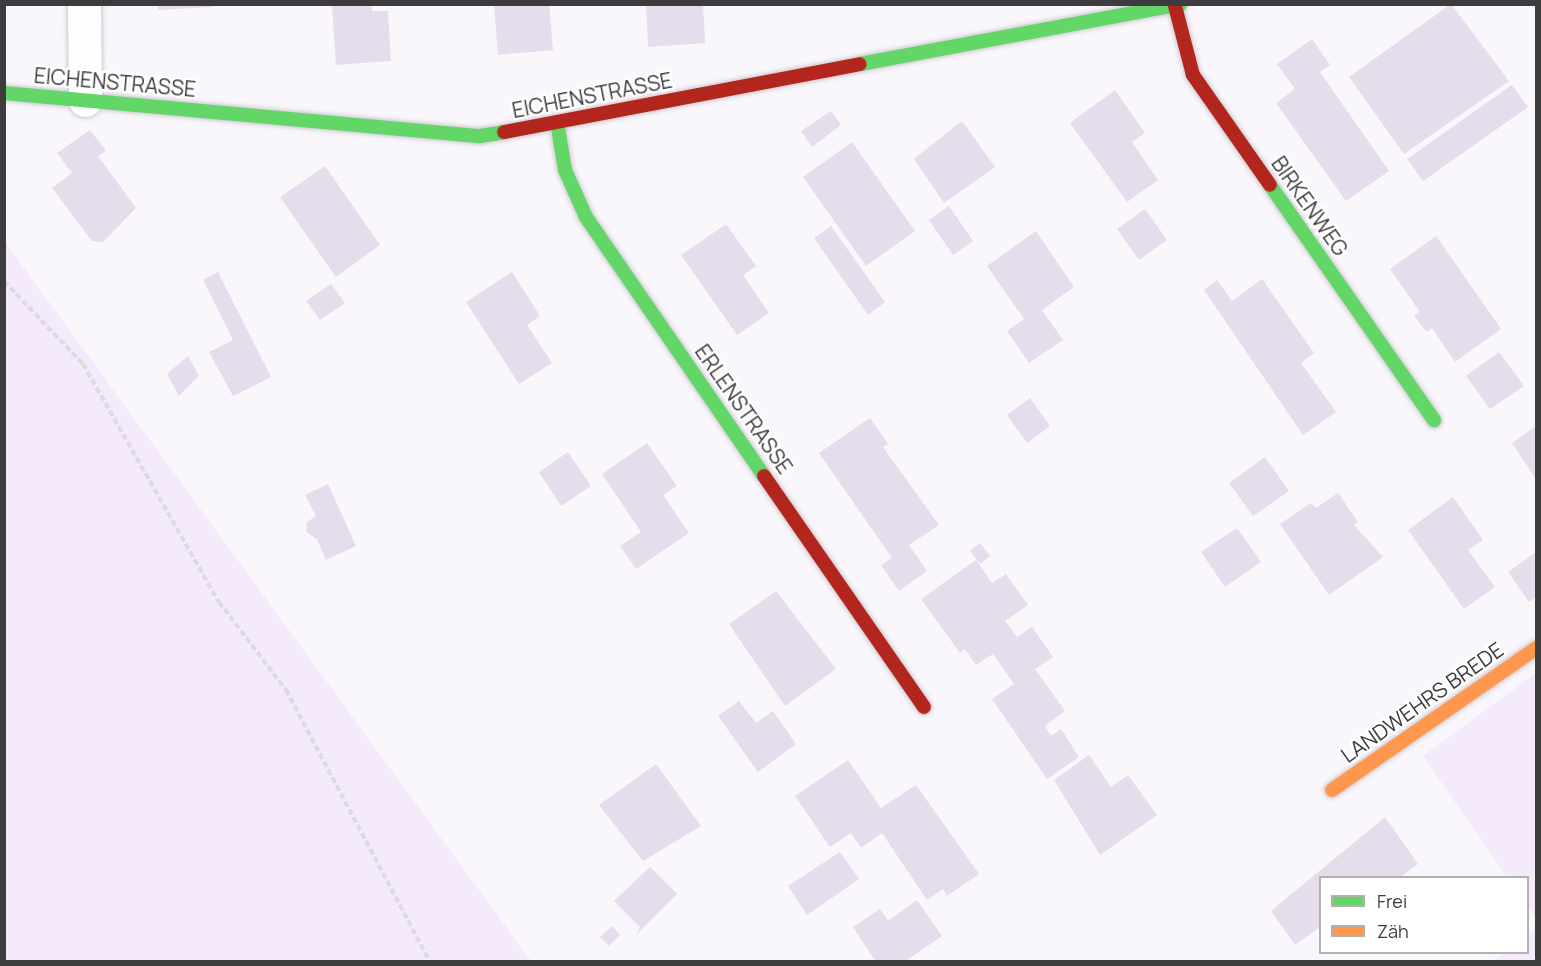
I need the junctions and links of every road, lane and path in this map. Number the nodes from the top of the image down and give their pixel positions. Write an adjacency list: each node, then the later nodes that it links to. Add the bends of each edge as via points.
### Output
1 (84, 4): 5 (street, via 89,50)
2 (1178, 5): 3 (street, EICHENSTRASSE); 8 (street, BIRKENWEG, via 1193,75)
3 (1094, 12): 6 (street, EICHENSTRASSE)
4 (4, 93): 5 (street, EICHENSTRASSE)
5 (85, 100): 6 (street, EICHENSTRASSE, via 459,135)
6 (556, 122): 10 (street, ERLENSTRASSE, via 565,170 586,217)
7 (4, 281): 12 (path, via 83,364 219,602 286,690)
8 (1434, 420)
9 (1536, 648): 11 (street, LANDWEHRS BREDE)
10 (924, 707)
11 (1332, 790)
12 (430, 962)

